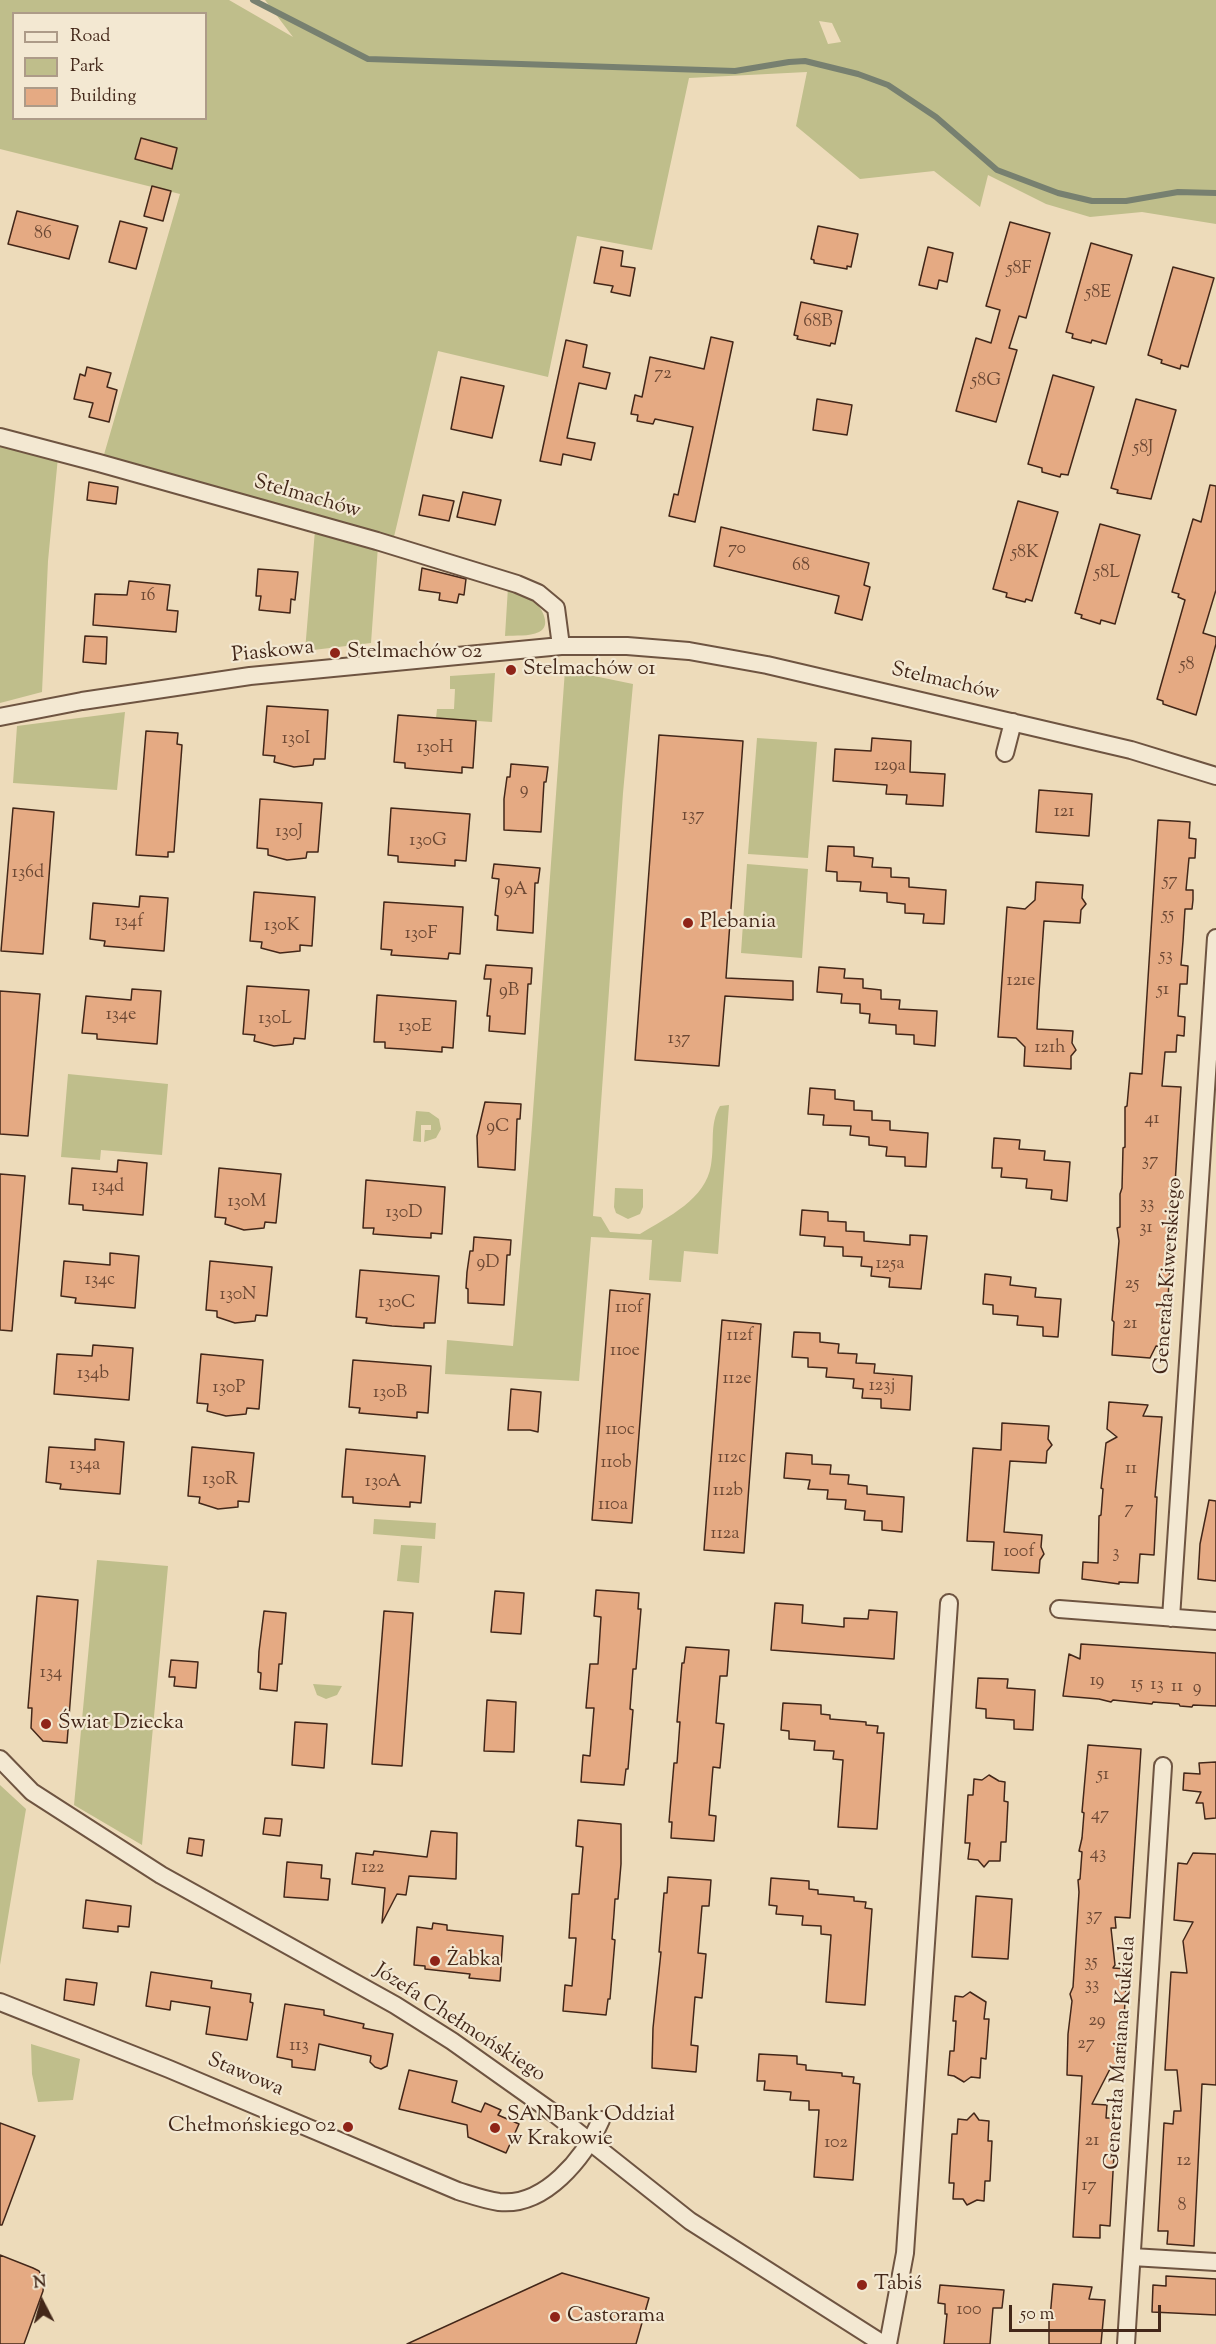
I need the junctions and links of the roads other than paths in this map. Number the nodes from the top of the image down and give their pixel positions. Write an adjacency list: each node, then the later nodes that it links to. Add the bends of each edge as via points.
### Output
1 (0, 437): 2 (street, Stelmachów, via 377,541 517,584 538,593 556,608)
2 (561, 646): 3 (street, Piaskowa); 4 (street, Piaskowa, via 250,676)
3 (661, 648): 5 (street, Stelmachów, via 742,660)
4 (0, 717)
5 (1013, 722): 6 (street); 7 (street, Stelmachów, via 1131,750)
6 (1005, 753)
7 (1216, 776)
8 (1216, 938): 9 (street, Generała Kiwerskiego)
9 (1210, 1096): 12 (street, Generała Kiwerskiego)
10 (949, 1603): 22 (street, via 905,2253)
11 (1059, 1610): 12 (street)
12 (1171, 1618): 13 (street)
13 (1216, 1621)
14 (0, 1759): 18 (street, Józefa Chełmońskiego, via 32,1792 161,1875 395,2005 452,2041)
15 (1163, 1766): 19 (street, Generała Mariana Kukiela)
16 (0, 2002): 18 (street, Stawowa, via 458,2191 500,2202 541,2192 564,2175)
17 (601, 2120): 18 (street, Stawowa)
18 (591, 2142): 21 (street, Józefa Chełmońskiego, via 690,2221)
19 (1132, 2257): 20 (street); 23 (street, Generała Mariana Kukiela)
20 (1216, 2262)
21 (883, 2344)
22 (888, 2344)
23 (1126, 2344)

